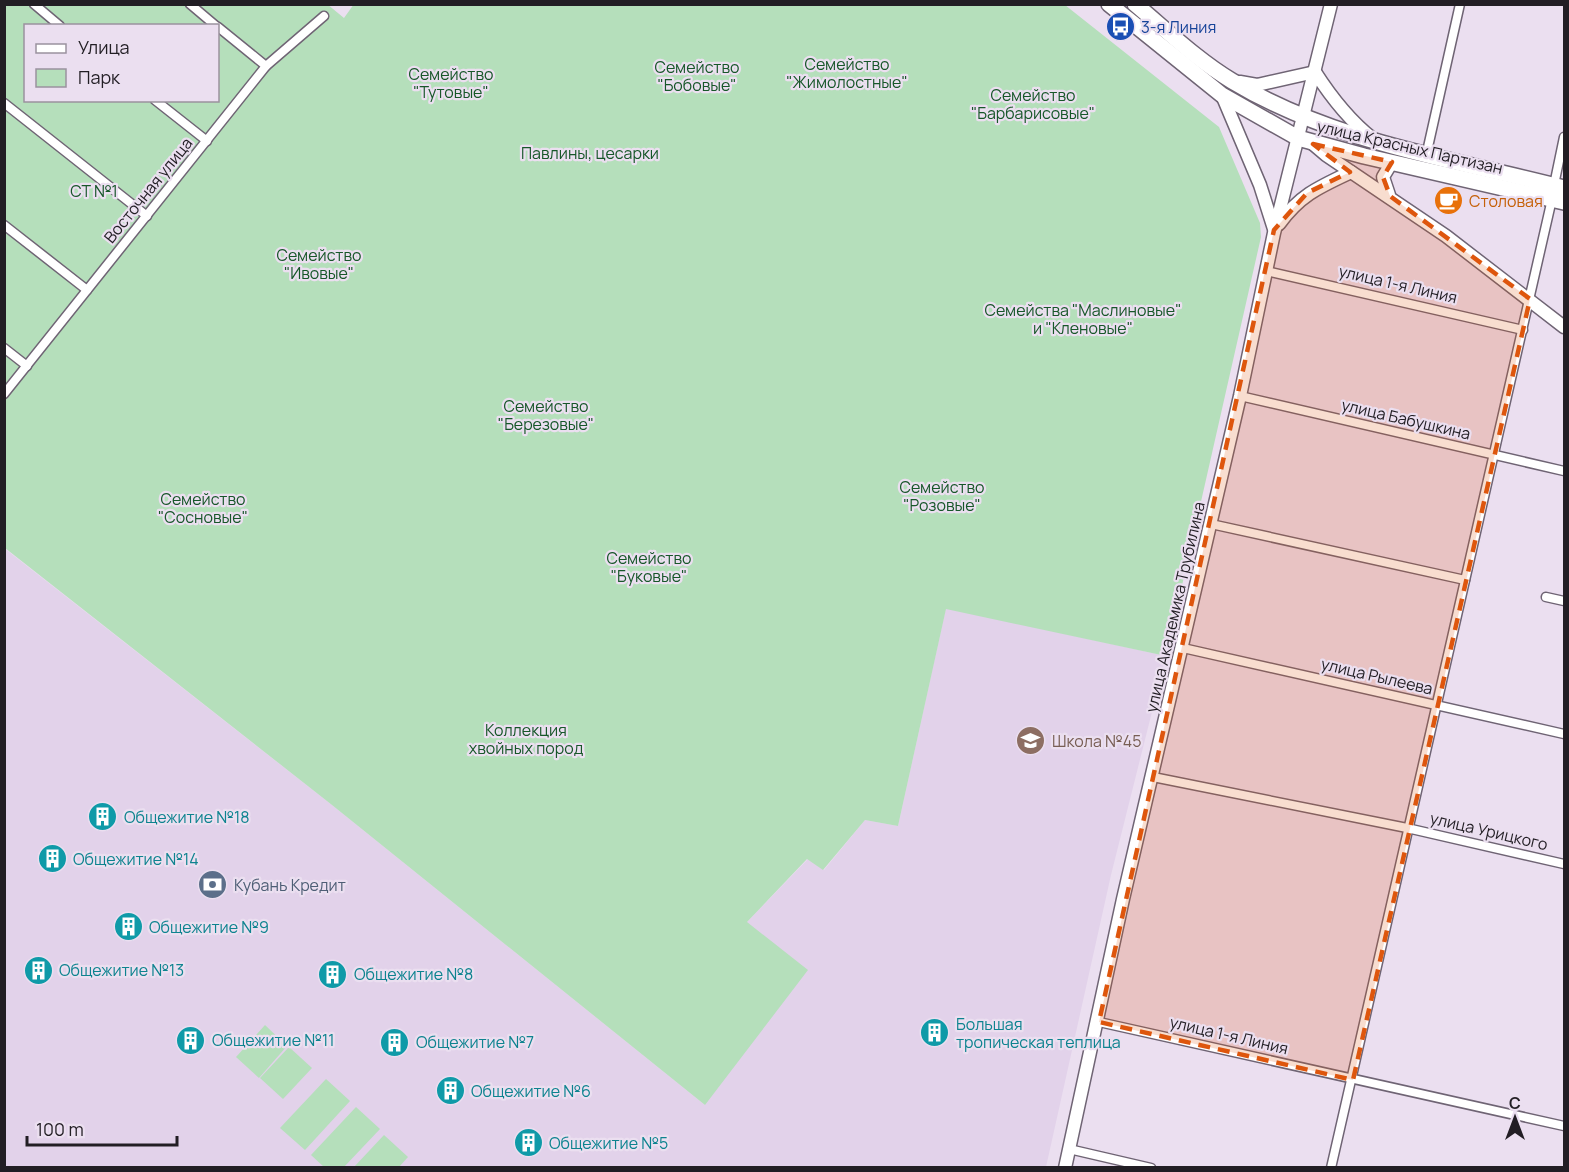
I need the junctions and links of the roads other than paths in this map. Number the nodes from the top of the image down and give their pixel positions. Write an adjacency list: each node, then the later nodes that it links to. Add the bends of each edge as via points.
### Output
1 (34, 4): 8 (street)
2 (190, 4): 9 (street)
3 (1109, 4): 14 (highway, улица Красных Партизан)
4 (1135, 4): 13 (highway, улица Красных Партизан)
5 (1332, 4): 12 (main road, улица Академика Трубилина)
6 (1460, 4): 22 (street)
7 (324, 16): 11 (street, Восточная улица)
8 (58, 24)
9 (215, 24)
10 (219, 28): 11 (street)
11 (266, 66): 19 (street, Восточная улица)
12 (1315, 72): 13 (main road, via 1257,85); 17 (main road, улица Академика Трубилина); 21 (main road, via 1361,130)
13 (1231, 80): 17 (highway, улица Красных Партизан)
14 (1222, 95): 20 (highway, улица Красных Партизан); 29 (main road, улица Академика Трубилина, via 1260,185)
15 (158, 102): 19 (street)
16 (4, 103): 27 (street)
17 (1304, 116): 20 (main road, улица Академика Трубилина); 21 (highway, улица Красных Партизан)
18 (1564, 137): 25 (street)
19 (207, 141): 27 (street, Восточная улица)
20 (1306, 141): 23 (highway, улица Красных Партизан); 24 (main road); 29 (main road, улица Академика Трубилина)
21 (1378, 142): 22 (highway, улица Красных Партизан)
22 (1426, 156): 25 (highway, улица Красных Партизан)
23 (1392, 162): 25 (highway, улица Красных Партизан); 26 (main road, via 1383,177)
24 (1351, 172): 26 (main road); 29 (main road, улица Академика Трубилина, via 1307,194)
25 (1559, 194): 32 (street)
26 (1390, 196): 32 (main road)
27 (147, 216): 31 (street, Восточная улица)
28 (4, 225): 31 (street)
29 (1274, 230): 30 (main road, улица Академика Трубилина)
30 (1266, 271): 34 (street, улица 1-я Линия); 38 (main road, улица Академика Трубилина)
31 (87, 290): 36 (street, Восточная улица)
32 (1530, 299): 33 (main road); 34 (street)
33 (1564, 327)
34 (1523, 330): 39 (street)
35 (4, 348): 36 (street)
36 (27, 366): 37 (street, Восточная улица)
37 (4, 394)
38 (1240, 396): 39 (street, улица Бабушкина); 41 (main road, улица Академика Трубилина)
39 (1495, 455): 40 (street, улица Бабушкина); 42 (street)
40 (1564, 471)
41 (1211, 524): 42 (street); 45 (main road, улица Академика Трубилина)
42 (1465, 580): 46 (street)
43 (1546, 597): 44 (street)
44 (1564, 601)
45 (1183, 648): 46 (street, улица Рылеева); 48 (main road, улица Академика Трубилина)
46 (1435, 705): 47 (street, улица Рылеева); 49 (street)
47 (1564, 734)
48 (1153, 777): 49 (street); 51 (main road, улица Академика Трубилина)
49 (1407, 828): 50 (street, улица Урицкого); 52 (street)
50 (1564, 864)
51 (1099, 1022): 52 (street, улица 1-я Линия); 54 (main road, улица Академика Трубилина)
52 (1353, 1080): 53 (street); 57 (street)
53 (1564, 1126)
54 (1069, 1149): 55 (main road, улица Академика Трубилина); 56 (street)
55 (1065, 1167)
56 (1151, 1167)
57 (1331, 1167)

